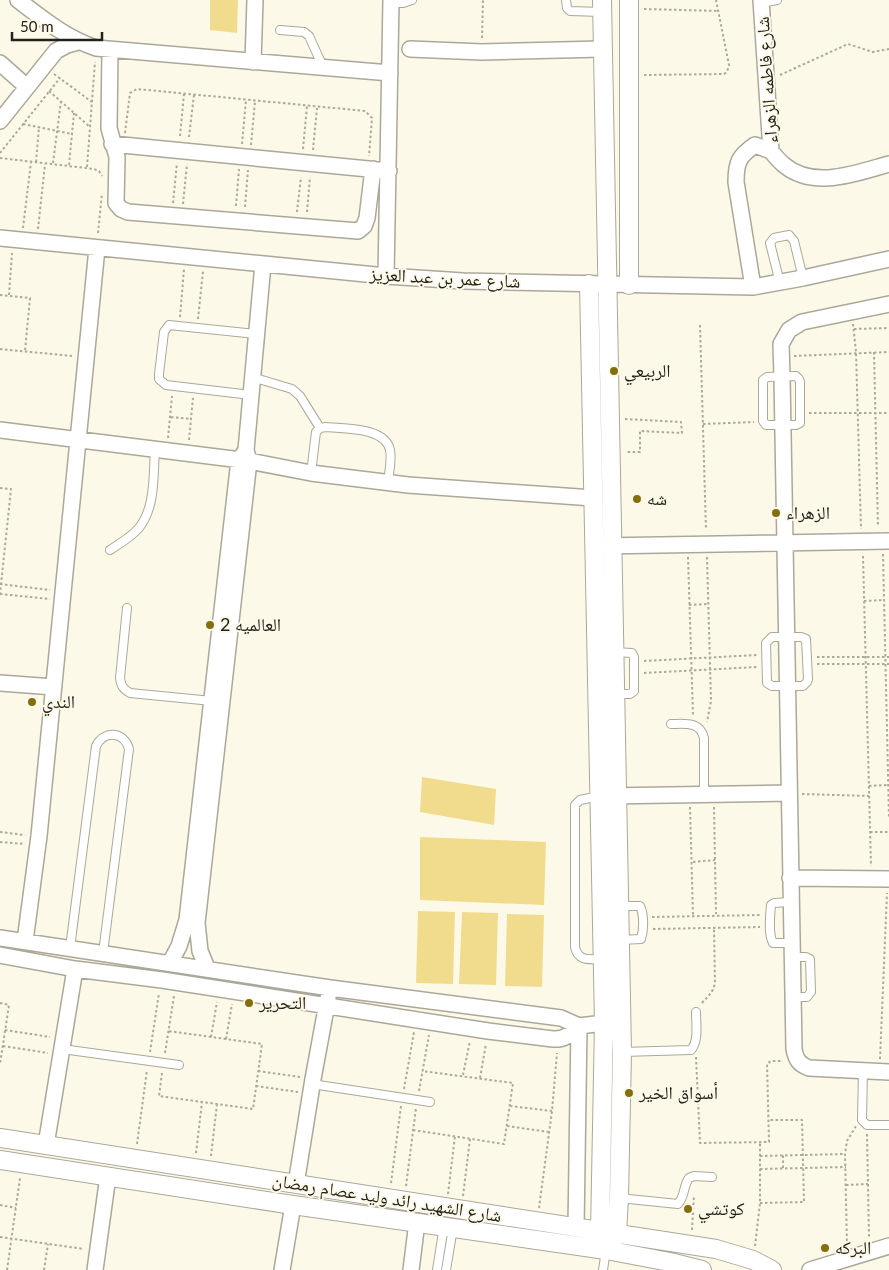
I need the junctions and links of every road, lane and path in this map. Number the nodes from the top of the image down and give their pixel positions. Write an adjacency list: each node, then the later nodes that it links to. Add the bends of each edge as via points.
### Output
1 (18, 0): 14 (street)
2 (255, 0): 20 (street)
3 (412, 0): 8 (lane)
4 (483, 0): 19 (path)
5 (566, 0): 11 (lane, via 570,11)
6 (716, 0): 12 (path)
7 (777, 0): 9 (lane)
8 (391, 1): 24 (street)
9 (761, 2): 27 (street, شارع فاطمه الزهراء)
10 (629, 4): 12 (path); 25 (street)
11 (602, 6): 17 (street)
12 (719, 11): 25 (path, via 729,65 727,72)
13 (280, 30): 23 (lane, via 304,32 309,36)
14 (78, 42): 15 (street); 22 (street, via 56,51)
15 (103, 49): 20 (street); 31 (path); 39 (street, via 109,128)
16 (410, 49): 19 (street)
17 (602, 49): 19 (street); 64 (street)
18 (889, 49): 27 (path, via 873,52 853,45 843,46)
19 (482, 52)
20 (253, 62): 23 (street)
21 (0, 63): 28 (street)
22 (43, 66): 26 (path); 28 (street)
23 (323, 67): 24 (street)
24 (390, 73): 51 (street)
25 (629, 75): 65 (street)
26 (60, 78): 29 (path); 31 (path)
27 (766, 82): 40 (street, شارع فاطمه الزهراء)
28 (27, 87): 33 (street)
29 (49, 91): 30 (path); 34 (path)
30 (61, 101): 32 (path); 37 (path)
31 (92, 102): 36 (path)
32 (74, 113): 36 (path); 38 (path)
33 (0, 121)
34 (22, 124): 35 (path); 41 (path)
35 (39, 127): 37 (path); 44 (path)
36 (90, 127): 49 (path)
37 (57, 131): 38 (path); 46 (path)
38 (72, 134): 48 (path)
39 (118, 144): 50 (street); 50 (path, via 130,93 137,89 365,111 372,118); 50 (street, via 116,203 128,212 358,231 367,218)
40 (771, 151): 47 (street, شارع فاطمه الزهراء, via 785,166 803,176 823,179); 66 (street, via 755,145 743,154 736,167)
41 (0, 153)
42 (0, 158): 43 (path)
43 (31, 162): 44 (path); 54 (path)
44 (36, 162): 45 (path)
45 (45, 163): 46 (path); 54 (path)
46 (53, 164): 48 (path)
47 (889, 164)
48 (69, 166): 49 (path)
49 (87, 168): 52 (path, via 99,171)
50 (370, 169): 51 (street)
51 (389, 171): 60 (street)
52 (102, 181)
53 (102, 191): 55 (path)
54 (18, 240): 55 (street, شارع عمر بن عبد العزيز); 68 (path)
55 (97, 248): 56 (street, شارع عمر بن عبد العزيز); 82 (street)
56 (186, 257): 57 (street, شارع عمر بن عبد العزيز); 71 (path)
57 (204, 259): 59 (street, شارع عمر بن عبد العزيز); 73 (path)
58 (889, 259): 61 (street, شارع عمر بن عبد العزيز)
59 (263, 264): 60 (street, شارع عمر بن عبد العزيز); 76 (street)
60 (386, 276): 63 (street, شارع عمر بن عبد العزيز)
61 (803, 278): 62 (street, شارع عمر بن عبد العزيز); 62 (lane, via 794,241 785,235 770,242)
62 (780, 283): 66 (street, شارع عمر بن عبد العزيز)
63 (589, 284): 64 (street, شارع عمر بن عبد العزيز); 109 (street)
64 (608, 284): 65 (street, شارع عمر بن عبد العزيز); 94 (street)
65 (629, 285): 66 (street, شارع عمر بن عبد العزيز)
66 (753, 287)
67 (0, 295): 68 (path)
68 (9, 295): 78 (path, via 30,298)
69 (889, 304): 70 (street)
70 (853, 311): 74 (path); 83 (street, via 802,322 789,330 781,344)
71 (179, 325): 73 (lane); 86 (lane, via 166,328 159,374 162,383)
72 (700, 325): 97 (path)
73 (197, 327): 76 (lane)
74 (853, 328): 75 (path); 79 (path)
75 (889, 328)
76 (256, 334): 85 (street)
77 (0, 348): 78 (path)
78 (24, 351): 82 (path)
79 (856, 352): 80 (path); 83 (path); 90 (path)
80 (874, 352): 81 (path); 91 (path)
81 (889, 352)
82 (87, 357): 101 (street)
83 (780, 357): 84 (street)
84 (782, 376): 89 (lane, via 799,379); 96 (lane, via 763,380); 98 (street)
85 (252, 377): 88 (street); 99 (lane, via 292,388)
86 (173, 386): 87 (lane); 93 (path)
87 (194, 388): 88 (lane); 95 (path)
88 (251, 395): 105 (street)
89 (800, 413): 90 (path); 98 (lane, via 799,425)
90 (858, 413): 91 (path); 110 (path)
91 (875, 413): 92 (path); 111 (path)
92 (889, 413)
93 (170, 417): 95 (path); 102 (path)
94 (610, 418): 103 (street); 103 (path, via 681,422 682,433 640,431 640,452)
95 (191, 419): 104 (path)
96 (763, 421): 97 (path); 98 (lane, via 768,426)
97 (703, 424): 114 (path)
98 (783, 426): 112 (street)
99 (320, 428): 106 (lane, via 315,435); 107 (lane, via 369,432 380,436 390,451)
100 (0, 430): 101 (street)
101 (79, 440): 102 (street); 120 (street)
102 (161, 450): 104 (street); 117 (lane, via 146,518 137,530)
103 (610, 453): 116 (street)
104 (187, 454): 105 (street)
105 (245, 457): 106 (street); 146 (street)
106 (311, 474): 107 (street)
107 (388, 482): 109 (street)
108 (0, 488): 118 (path, via 11,489)
109 (593, 498): 115 (street)
110 (862, 541): 111 (street); 112 (street); 122 (path)
111 (883, 541): 121 (path)
112 (785, 543): 114 (street); 126 (street)
113 (687, 544): 114 (street); 116 (street); 124 (path)
114 (706, 544): 123 (path)
115 (594, 546): 116 (street); 155 (street)
116 (612, 546): 127 (street)
117 (110, 550)
118 (1, 584): 119 (path); 120 (path)
119 (0, 594): 120 (path)
120 (63, 596): 144 (street)
121 (884, 600): 122 (path); 131 (path)
122 (864, 601): 129 (path)
123 (708, 604): 124 (path); 130 (path)
124 (689, 605): 133 (path)
125 (127, 608): 146 (lane, via 120,678 124,690)
126 (786, 637): 128 (lane, via 769,638); 134 (lane, via 806,639); 143 (street)
127 (614, 652): 135 (lane, via 632,652); 145 (street)
128 (767, 654): 130 (path); 138 (lane)
129 (866, 657): 131 (path); 134 (path); 136 (path)
130 (710, 658): 133 (path); 140 (path)
131 (885, 658): 132 (path); 137 (path)
132 (889, 658)
133 (691, 659): 135 (path); 139 (path)
134 (807, 660): 136 (path); 143 (lane, via 808,679 805,684)
135 (634, 662): 141 (lane)
136 (866, 664): 137 (path); 151 (path)
137 (887, 664): 150 (path)
138 (767, 666): 140 (path); 143 (lane, via 770,685)
139 (691, 670): 140 (path); 141 (path); 148 (path)
140 (710, 670): 149 (path, via 710,712)
141 (634, 674): 145 (lane, via 633,693)
142 (0, 683): 144 (street)
143 (787, 686): 152 (street)
144 (54, 687): 162 (street)
145 (615, 694): 156 (street)
146 (217, 702): 186 (street, via 187,920); 187 (street, via 197,923 200,951)
147 (671, 724): 148 (lane)
148 (693, 724): 149 (lane)
149 (703, 732): 153 (lane)
150 (888, 785): 151 (path); 154 (path)
151 (869, 786): 157 (path)
152 (789, 793): 153 (street); 157 (path); 166 (street)
153 (702, 795): 156 (street); 164 (path); 165 (path)
154 (889, 795): 158 (path)
155 (599, 796): 156 (street); 185 (street); 185 (lane, via 580,800 575,805 575,948 582,959)
156 (617, 796): 170 (street)
157 (869, 796): 160 (path)
158 (889, 817)
159 (0, 832): 162 (path)
160 (870, 832): 161 (path); 167 (path)
161 (889, 832)
162 (38, 841): 163 (path); 180 (street)
163 (0, 842)
164 (715, 860): 165 (path); 173 (path)
165 (692, 862): 172 (path)
166 (790, 878): 167 (street); 169 (street)
167 (872, 878): 168 (street)
168 (888, 879): 218 (path)
169 (790, 902): 171 (lane, via 772,903); 182 (street)
170 (620, 906): 174 (lane, via 640,906); 179 (street)
171 (771, 914): 173 (path); 175 (lane)
172 (693, 916): 173 (path); 174 (path)
173 (716, 916)
174 (642, 917): 177 (lane)
175 (771, 927): 176 (path); 182 (lane, via 773,943)
176 (714, 928): 177 (path); 195 (path, via 714,990)
177 (643, 930): 179 (lane, via 641,939)
178 (0, 938): 180 (street)
179 (620, 940): 210 (street)
180 (25, 941): 181 (street)
181 (70, 948): 183 (street); 183 (lane, via 96,746 102,737 114,734 124,738 130,749)
182 (791, 950): 211 (street)
183 (103, 953): 186 (street)
184 (0, 955): 188 (street)
185 (602, 959): 197 (street)
186 (170, 963): 187 (street)
187 (207, 968): 191 (street)
188 (75, 969): 189 (street); 207 (street)
189 (177, 982): 190 (street); 201 (path)
190 (219, 988): 192 (street); 203 (path)
191 (330, 988): 194 (street); 198 (street, via 561,1018)
192 (235, 991): 194 (street); 204 (path)
193 (0, 1003): 200 (path, via 9,1004)
194 (326, 1006): 196 (street); 222 (street)
195 (696, 1012): 208 (lane, via 695,1040)
196 (424, 1021): 199 (street); 217 (path); 223 (path)
197 (604, 1023): 198 (street); 209 (street)
198 (579, 1026): 205 (street); 268 (street)
199 (472, 1029): 202 (street); 219 (path)
200 (6, 1030): 206 (path); 207 (path)
201 (168, 1031): 203 (path); 212 (path)
202 (488, 1031): 205 (street); 220 (path)
203 (211, 1037): 204 (path)
204 (226, 1039): 216 (path, via 262,1044)
205 (558, 1040): 229 (path)
206 (3, 1046): 207 (path); 213 (path)
207 (62, 1047): 212 (lane); 240 (street)
208 (691, 1050): 210 (lane); 239 (path, via 696,1058 700,1143)
209 (604, 1052): 210 (street); 269 (street)
210 (622, 1052): 258 (street)
211 (795, 1058): 215 (street, via 809,1068); 230 (path, via 767,1064)
212 (164, 1063): 214 (lane); 225 (path, via 159,1096)
213 (0, 1064)
214 (179, 1065)
215 (862, 1070): 218 (street); 231 (lane)
216 (258, 1071): 221 (path); 222 (path)
217 (422, 1071): 219 (path); 224 (path)
218 (884, 1072)
219 (463, 1077): 220 (path)
220 (480, 1079): 228 (path, via 513,1083)
221 (256, 1086): 222 (path); 227 (path, via 253,1109)
222 (312, 1086): 223 (lane); 255 (street)
223 (402, 1098): 224 (lane); 259 (path)
224 (417, 1101): 226 (lane); 234 (path)
225 (202, 1102): 227 (path); 249 (path)
226 (430, 1102)
227 (217, 1104): 249 (path)
228 (510, 1106): 229 (path); 233 (path)
229 (552, 1111): 235 (path)
230 (768, 1120): 239 (path, via 769,1142); 243 (path, via 802,1120)
231 (865, 1123): 232 (lane); 241 (path, via 853,1129); 256 (path)
232 (889, 1125)
233 (507, 1126): 235 (path); 238 (path, via 504,1144)
234 (413, 1130): 236 (path); 259 (path)
235 (549, 1132): 266 (path)
236 (455, 1136): 238 (path); 264 (path)
237 (0, 1138): 240 (street, شارع الشهيد رائد وليد عصام رمضان)
238 (470, 1138): 264 (path)
239 (760, 1142): 244 (path)
240 (46, 1145): 249 (street, شارع الشهيد رائد وليد عصام رمضان)
241 (845, 1154): 243 (path); 247 (path)
242 (783, 1155): 243 (path); 244 (path); 251 (path)
243 (802, 1155): 248 (path)
244 (760, 1156): 250 (path)
245 (0, 1160): 246 (street, شارع الشهيد رائد وليد عصام رمضان)
246 (22, 1163): 252 (street, شارع الشهيد رائد وليد عصام رمضان); 263 (path)
247 (846, 1167): 248 (path); 257 (path)
248 (803, 1168): 251 (path); 260 (path, via 804,1202)
249 (202, 1169): 255 (street, شارع الشهيد رائد وليد عصام رمضان)
250 (760, 1169): 251 (path); 260 (path)
251 (783, 1169)
252 (108, 1176): 262 (street, شارع الشهيد رائد وليد عصام رمضان); 276 (street)
253 (694, 1176): 254 (lane); 258 (lane, via 687,1181 678,1204); 273 (path)
254 (712, 1177)
255 (296, 1184): 259 (street, شارع الشهيد رائد وليد عصام رمضان)
256 (868, 1184): 257 (path); 277 (path)
257 (846, 1185): 278 (path)
258 (619, 1198): 269 (street)
259 (397, 1199): 264 (street, شارع الشهيد رائد وليد عصام رمضان)
260 (760, 1203): 279 (path)
261 (0, 1205): 263 (path)
262 (293, 1205): 265 (street, شارع الشهيد رائد وليد عصام رمضان); 283 (street)
263 (16, 1208): 271 (path)
264 (454, 1208): 266 (street, شارع الشهيد رائد وليد عصام رمضان)
265 (417, 1222): 267 (street, شارع الشهيد رائد وليد عصام رمضان); 284 (street)
266 (537, 1222): 268 (street, شارع الشهيد رائد وليد عصام رمضان)
267 (448, 1226): 275 (street, شارع الشهيد رائد وليد عصام رمضان); 285 (lane); 286 (lane)
268 (576, 1228): 269 (street, شارع الشهيد رائد وليد عصام رمضان)
269 (609, 1233): 273 (street, شارع الشهيد رائد وليد عصام رمضان); 275 (street)
270 (0, 1237): 271 (path)
271 (12, 1238): 272 (path); 280 (path)
272 (48, 1244): 276 (path); 281 (path)
273 (692, 1245): 279 (street, شارع الشهيد رائد وليد عصام رمضان)
274 (889, 1246): 277 (street)
275 (606, 1250): 287 (lane); 288 (street, شارع الشهيد رائد وليد عصام رمضان)
276 (98, 1251): 282 (street)
277 (869, 1252): 278 (street)
278 (847, 1258): 290 (street)
279 (753, 1260): 289 (street, شارع الشهيد رائد وليد عصام رمضان)
280 (8, 1270)
281 (44, 1270)
282 (95, 1270)
283 (282, 1270)
284 (411, 1270)
285 (437, 1270)
286 (446, 1270)
287 (603, 1270)
288 (702, 1270)
289 (772, 1270)
290 (810, 1270)

